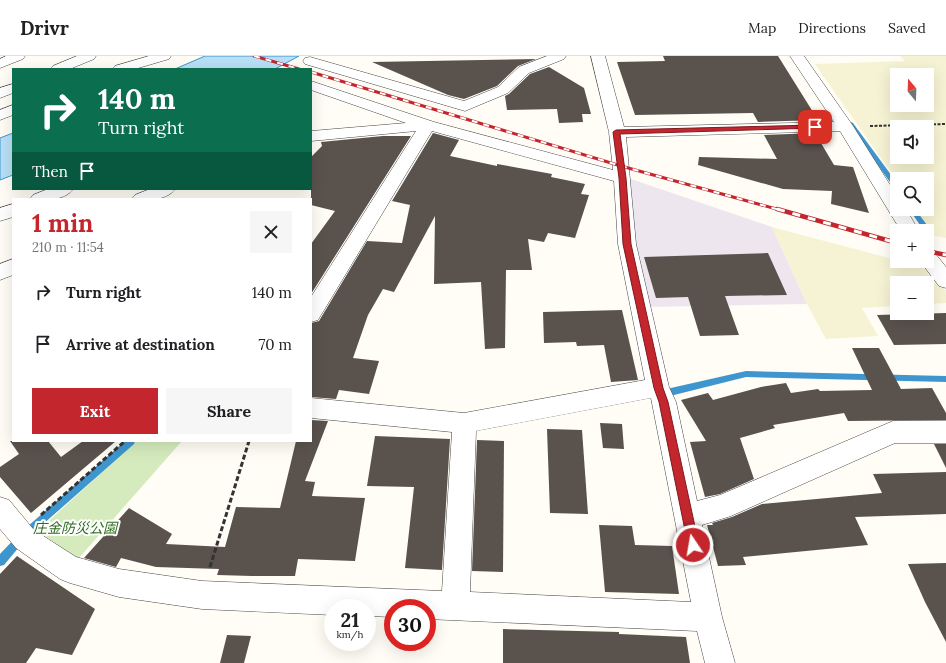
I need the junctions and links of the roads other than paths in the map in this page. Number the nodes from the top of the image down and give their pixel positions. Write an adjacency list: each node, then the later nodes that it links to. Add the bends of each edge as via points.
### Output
1 (18, 56): 8 (street)
2 (89, 56): 9 (street)
3 (164, 56): 10 (street)
4 (559, 56): 7 (street, via 524,70 503,90 465,106)
5 (598, 56): 18 (street)
6 (797, 56): 17 (street)
7 (309, 61)
8 (0, 64)
9 (60, 68)
10 (123, 68)
11 (312, 85): 16 (street)
12 (12, 88): 13 (street)
13 (0, 93)
14 (12, 110): 15 (street)
15 (0, 115)
16 (428, 125): 19 (street); 20 (street); 32 (street)
17 (845, 126): 18 (street); 27 (street)
18 (616, 132): 20 (street)
19 (312, 136)
20 (622, 178): 33 (street, via 627,244)
21 (62, 190): 23 (street)
22 (164, 190): 24 (street)
23 (42, 198)
24 (144, 198)
25 (12, 210): 26 (street)
26 (0, 215)
27 (906, 224)
28 (934, 266): 31 (street)
29 (12, 267): 30 (street)
30 (0, 273)
31 (946, 281)
32 (312, 312)
33 (661, 395): 35 (street); 38 (street)
34 (312, 408): 35 (street)
35 (464, 430): 39 (street)
36 (946, 432): 38 (street, via 893,432 722,507)
37 (0, 510): 39 (street, via 22,537 70,569 119,583 202,595)
38 (687, 516): 40 (street)
39 (455, 606): 40 (street)
40 (708, 616): 41 (street)
41 (720, 663)

